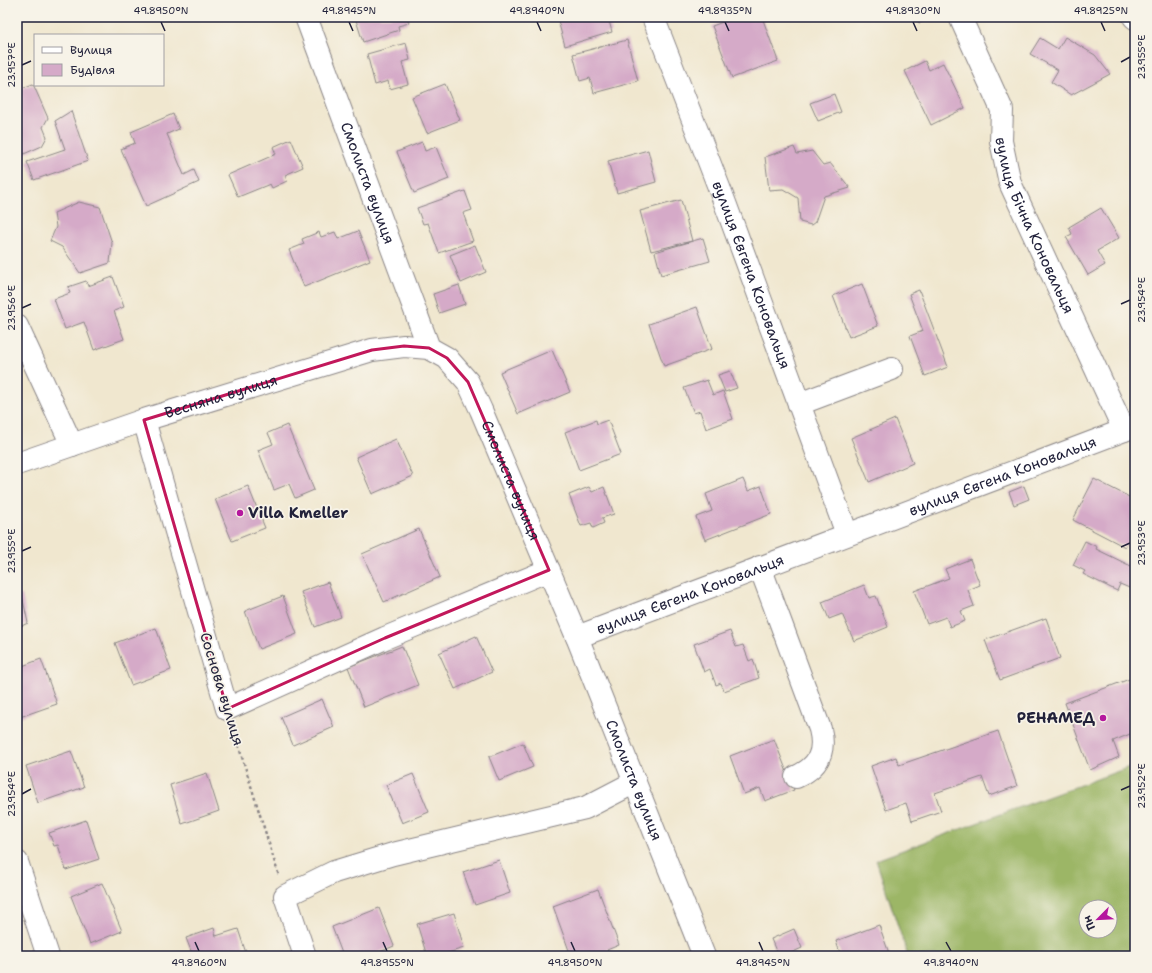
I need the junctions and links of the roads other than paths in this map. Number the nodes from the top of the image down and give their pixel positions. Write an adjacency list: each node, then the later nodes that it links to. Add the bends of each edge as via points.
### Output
1 (306, 17): 5 (street, Смолиста вулиця)
2 (653, 17): 7 (street, вулиця Євгена Коновальця)
3 (960, 17): 9 (street, вулиця Бічна Коновальця, via 1002,110 1001,141 1010,183)
4 (17, 326): 10 (street)
5 (429, 348): 8 (street, Весняна вулиця, via 404,346 372,350); 14 (street, Смолиста вулиця, via 447,358 468,382)
6 (892, 369): 7 (street)
7 (799, 404): 12 (street, вулиця Євгена Коновальця)
8 (144, 420): 10 (street, Весняна вулиця); 14 (street, Соснова вулиця, via 227,709 385,638)
9 (1129, 428): 12 (street, вулиця Євгена Коновальця)
10 (72, 445): 11 (street, Весняна вулиця)
11 (17, 464)
12 (847, 534): 13 (street, вулиця Євгена Коновальця)
13 (760, 567): 15 (street, вулиця Євгена Коновальця); 16 (street, via 822,739 820,753 814,766)
14 (549, 570): 15 (street, Смолиста вулиця)
15 (577, 637): 17 (street, Смолиста вулиця)
16 (796, 777)
17 (635, 782): 20 (street, via 585,808 393,854 334,872 285,896); 21 (street, Смолиста вулиця)
18 (17, 862): 19 (street)
19 (48, 956)
20 (305, 956)
21 (704, 956)

